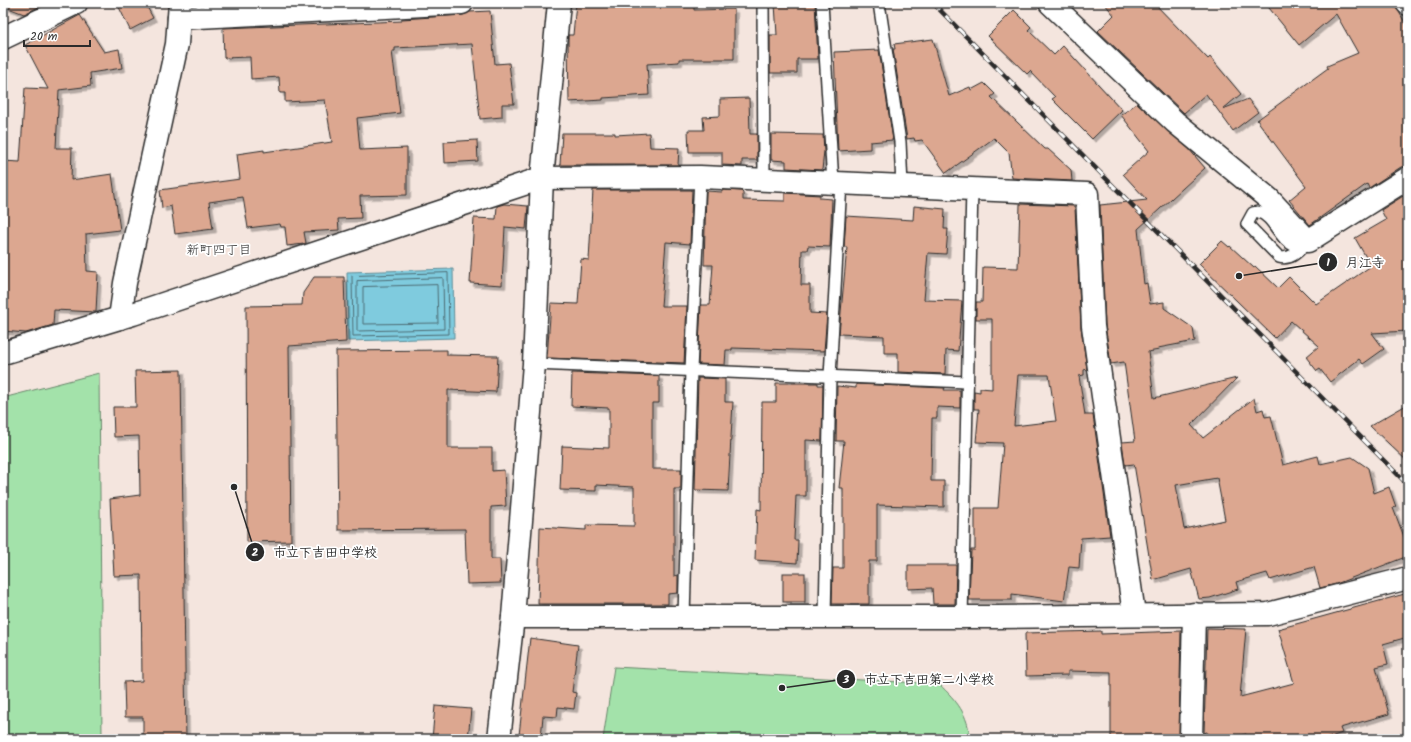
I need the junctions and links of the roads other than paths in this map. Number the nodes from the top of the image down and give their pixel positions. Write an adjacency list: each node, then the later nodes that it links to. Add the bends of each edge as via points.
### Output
1 (76, 3): 10 (street)
2 (462, 3): 8 (street)
3 (559, 3): 12 (street)
4 (763, 3): 14 (lane)
5 (822, 3): 15 (lane)
6 (879, 3): 16 (lane, via 900,142)
7 (1050, 3): 18 (street, via 1175,122 1269,199)
8 (332, 7): 9 (street)
9 (180, 10): 19 (street, via 169,87 125,283)
10 (3, 38)
11 (700, 177): 12 (street); 14 (street); 22 (lane)
12 (542, 178): 19 (street); 21 (street)
13 (1408, 178): 18 (street)
14 (764, 180): 15 (street)
15 (837, 183): 16 (street); 23 (lane)
16 (902, 186): 17 (street)
17 (972, 189): 24 (lane); 26 (street, via 1087,194 1093,326)
18 (1308, 240): 18 (lane, via 1291,257 1279,258 1247,224 1253,213 1263,213 1287,243 1296,246)
19 (120, 318): 20 (street)
20 (3, 353)
21 (534, 364): 22 (lane); 28 (street)
22 (691, 370): 23 (lane); 29 (lane)
23 (830, 376): 24 (lane); 30 (lane)
24 (967, 382): 31 (lane)
25 (1408, 578): 27 (street, via 1268,614)
26 (1134, 614): 27 (street); 31 (street)
27 (1194, 614): 33 (street)
28 (512, 617): 29 (street); 32 (street)
29 (684, 617): 30 (street)
30 (826, 617): 31 (street)
31 (962, 617)
32 (498, 739)
33 (1191, 739)

